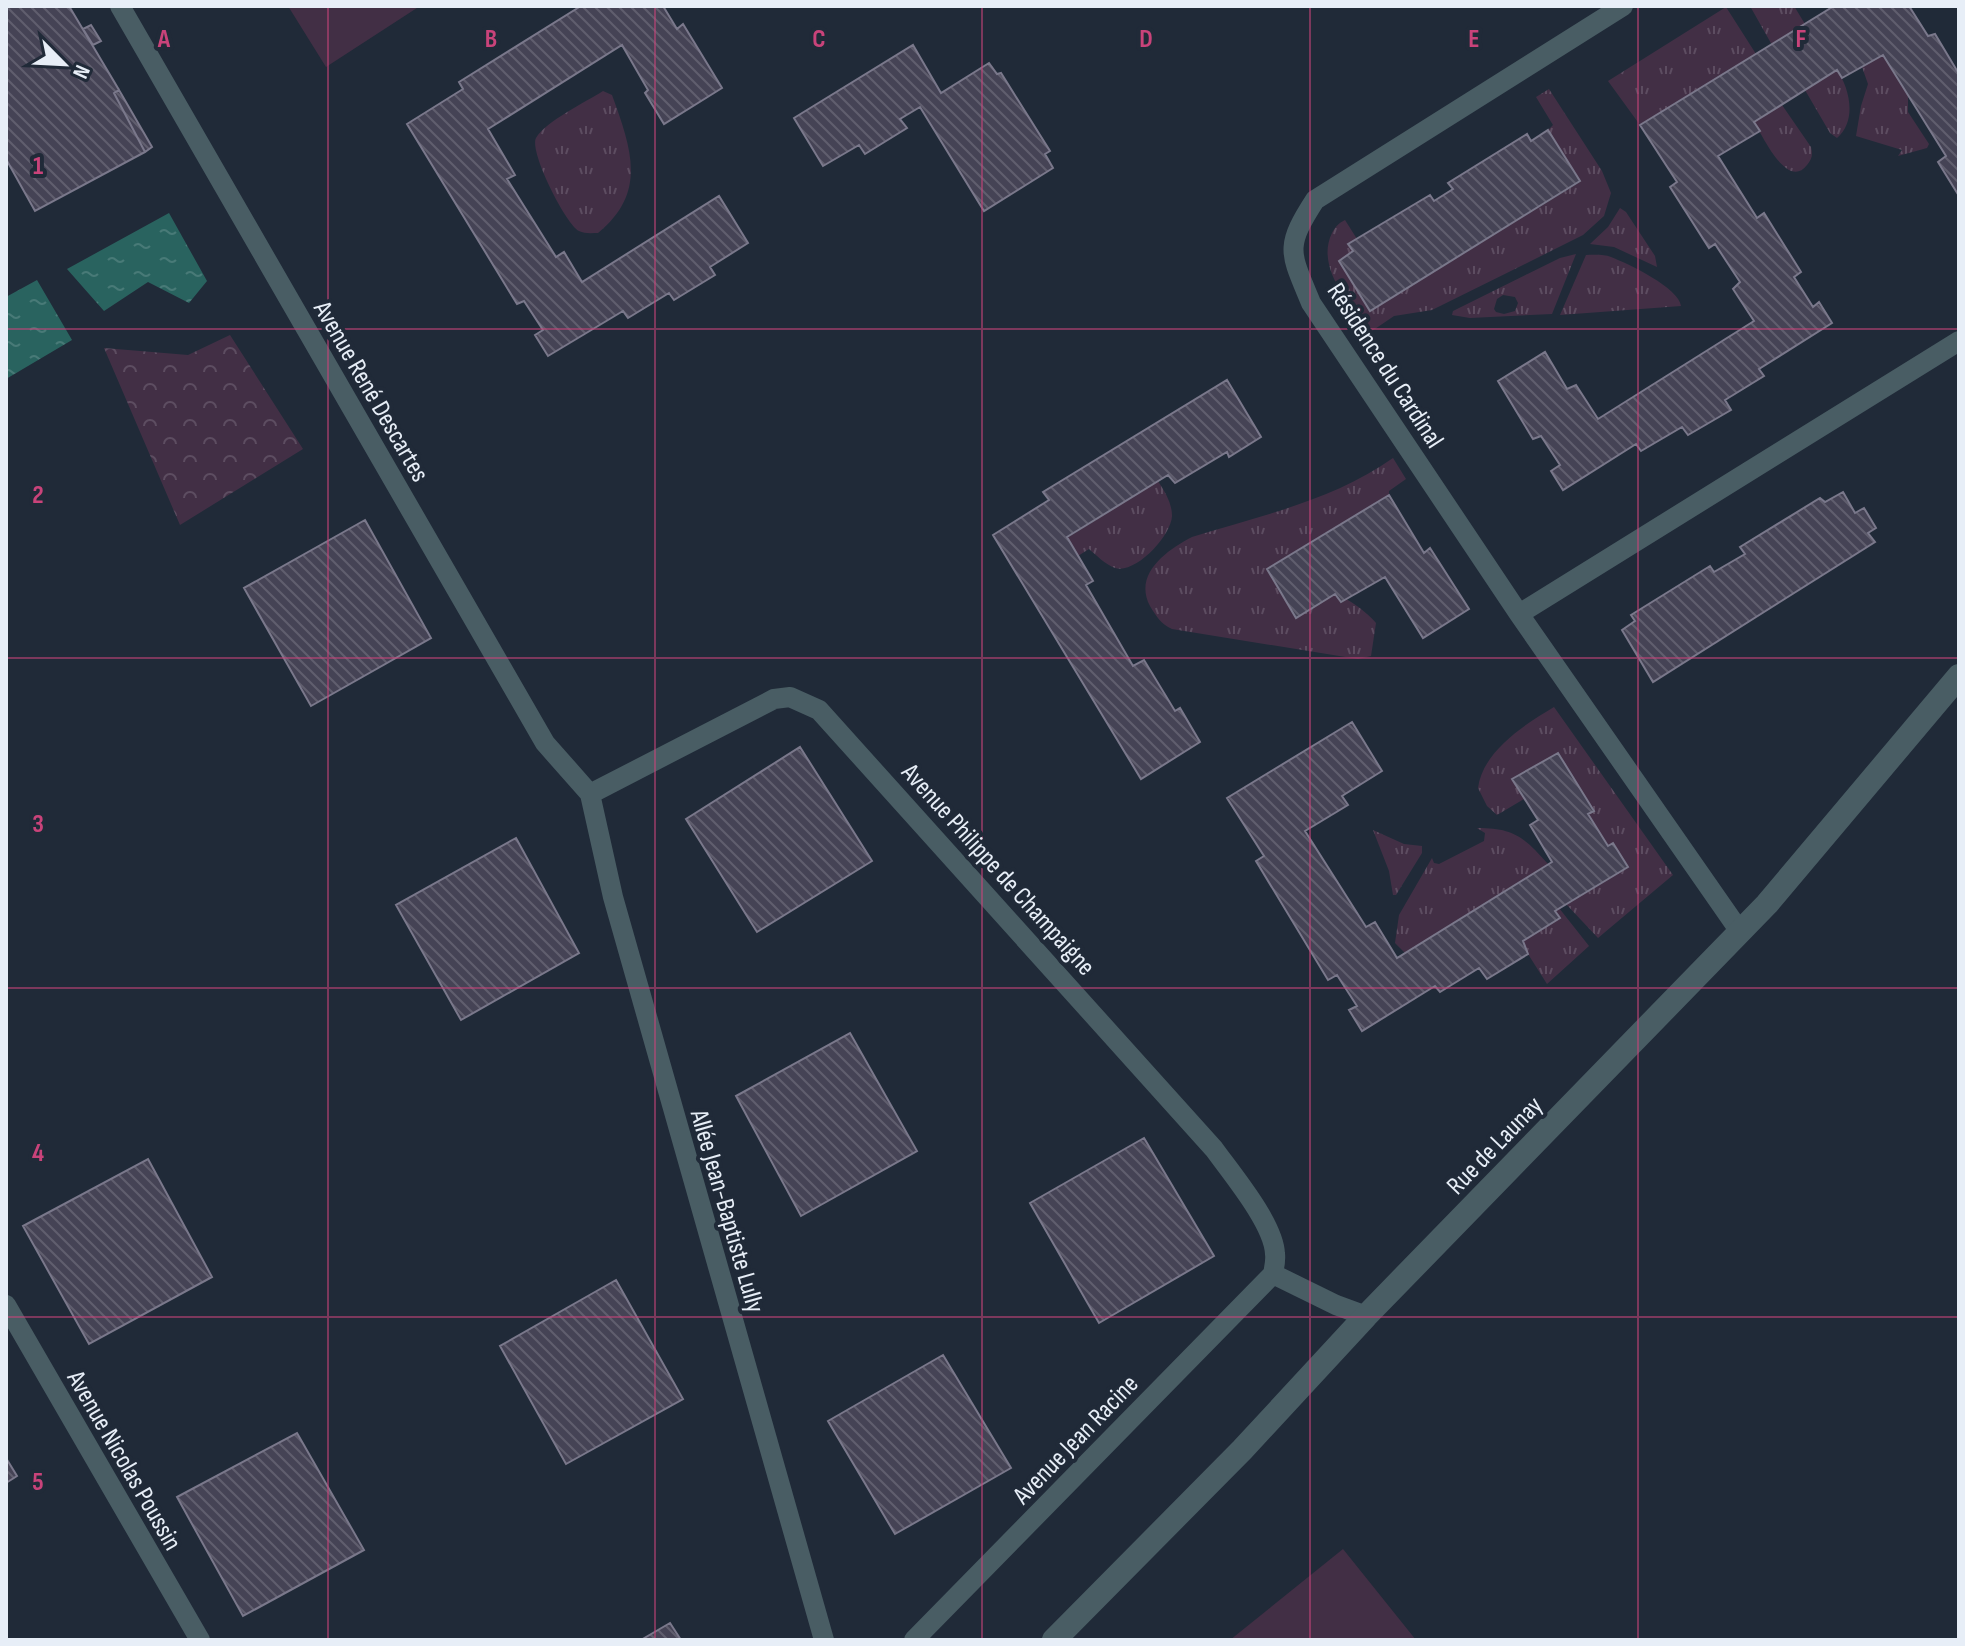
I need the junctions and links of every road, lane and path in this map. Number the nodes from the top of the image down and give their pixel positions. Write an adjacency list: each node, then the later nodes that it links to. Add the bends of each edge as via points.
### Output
1 (120, 6): 6 (lane, Avenue René Descartes, via 545,743)
2 (1623, 6): 4 (lane, Résidence du Cardinal, via 1315,200 1293,237 1297,271 1311,303)
3 (1959, 341): 4 (lane)
4 (1519, 614): 7 (lane, Résidence du Cardinal)
5 (1959, 676): 7 (street, Rue de Launay)
6 (590, 794): 8 (lane, Avenue Philippe de Champaigne, via 774,699 790,697 819,710 1214,1149 1271,1237); 13 (lane, Allée Jean-Baptiste Lully, via 613,897)
7 (1741, 933): 10 (street, Rue de Launay)
8 (1273, 1274): 10 (lane); 14 (lane, Avenue Jean Racine)
9 (6, 1305): 12 (lane, Avenue Nicolas Poussin)
10 (1366, 1316): 11 (street, Rue de Launay)
11 (1058, 1638)
12 (200, 1640)
13 (824, 1640)
14 (914, 1640)

